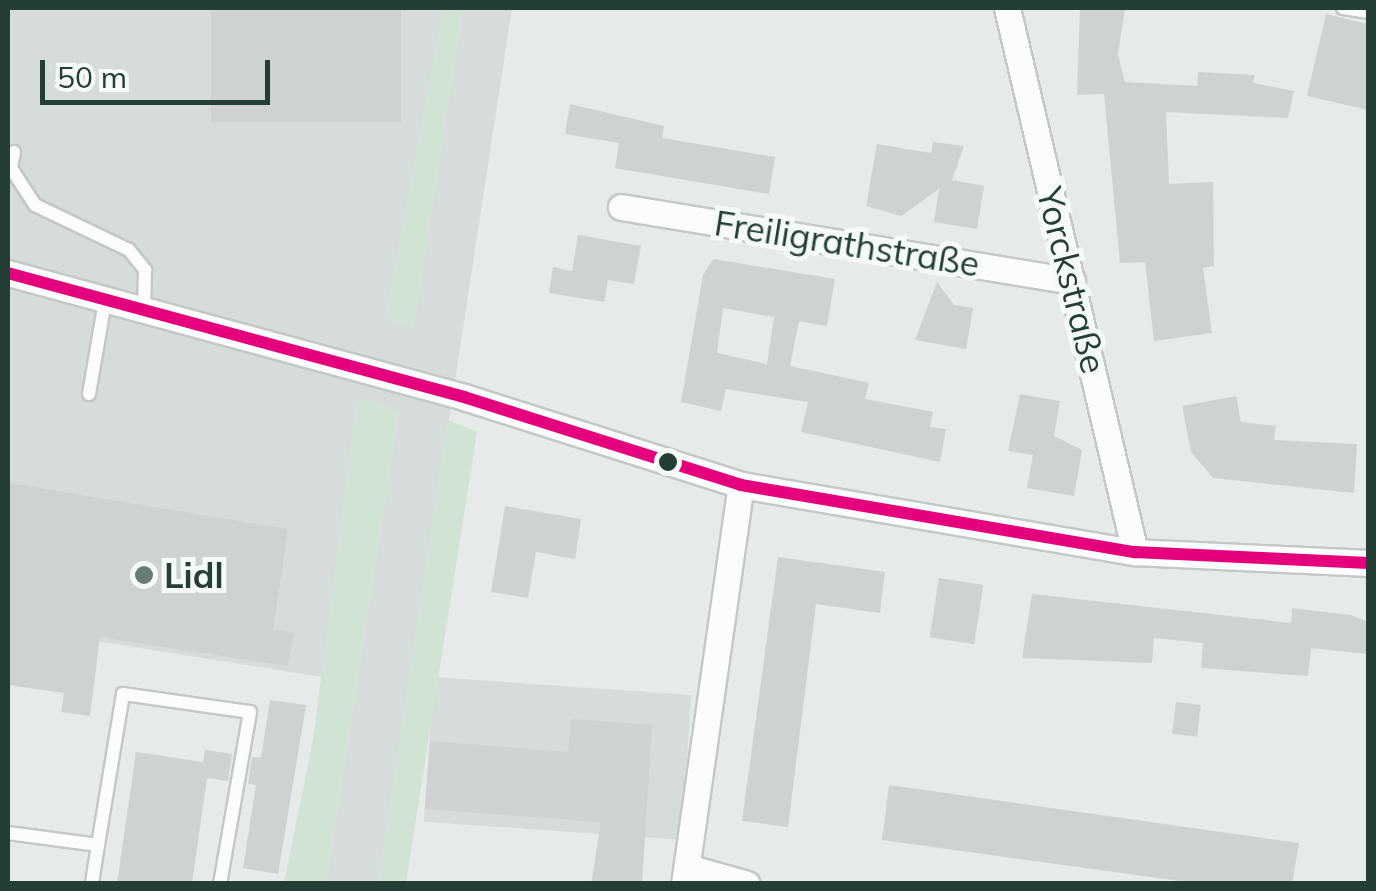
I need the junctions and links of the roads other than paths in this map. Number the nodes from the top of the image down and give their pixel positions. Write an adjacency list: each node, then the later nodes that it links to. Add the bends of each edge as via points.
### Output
1 (1007, 8): 7 (street, Yorckstraße)
2 (1342, 8): 3 (lane)
3 (1368, 12)
4 (14, 152): 9 (lane, via 11,168 35,205 129,250 145,270)
5 (621, 206): 7 (street, Freiligrathstraße)
6 (8, 273): 8 (street)
7 (1072, 281): 12 (street, Yorckstraße)
8 (105, 300): 9 (street); 10 (lane)
9 (144, 310): 11 (street, via 464,397)
10 (89, 394)
11 (741, 485): 12 (street); 16 (street)
12 (1135, 552): 13 (street)
13 (1368, 563)
14 (8, 833): 15 (lane)
15 (98, 846): 17 (lane); 18 (lane, via 122,694 250,712)
16 (686, 875): 19 (street)
17 (92, 884)
18 (220, 884)
19 (748, 884)

